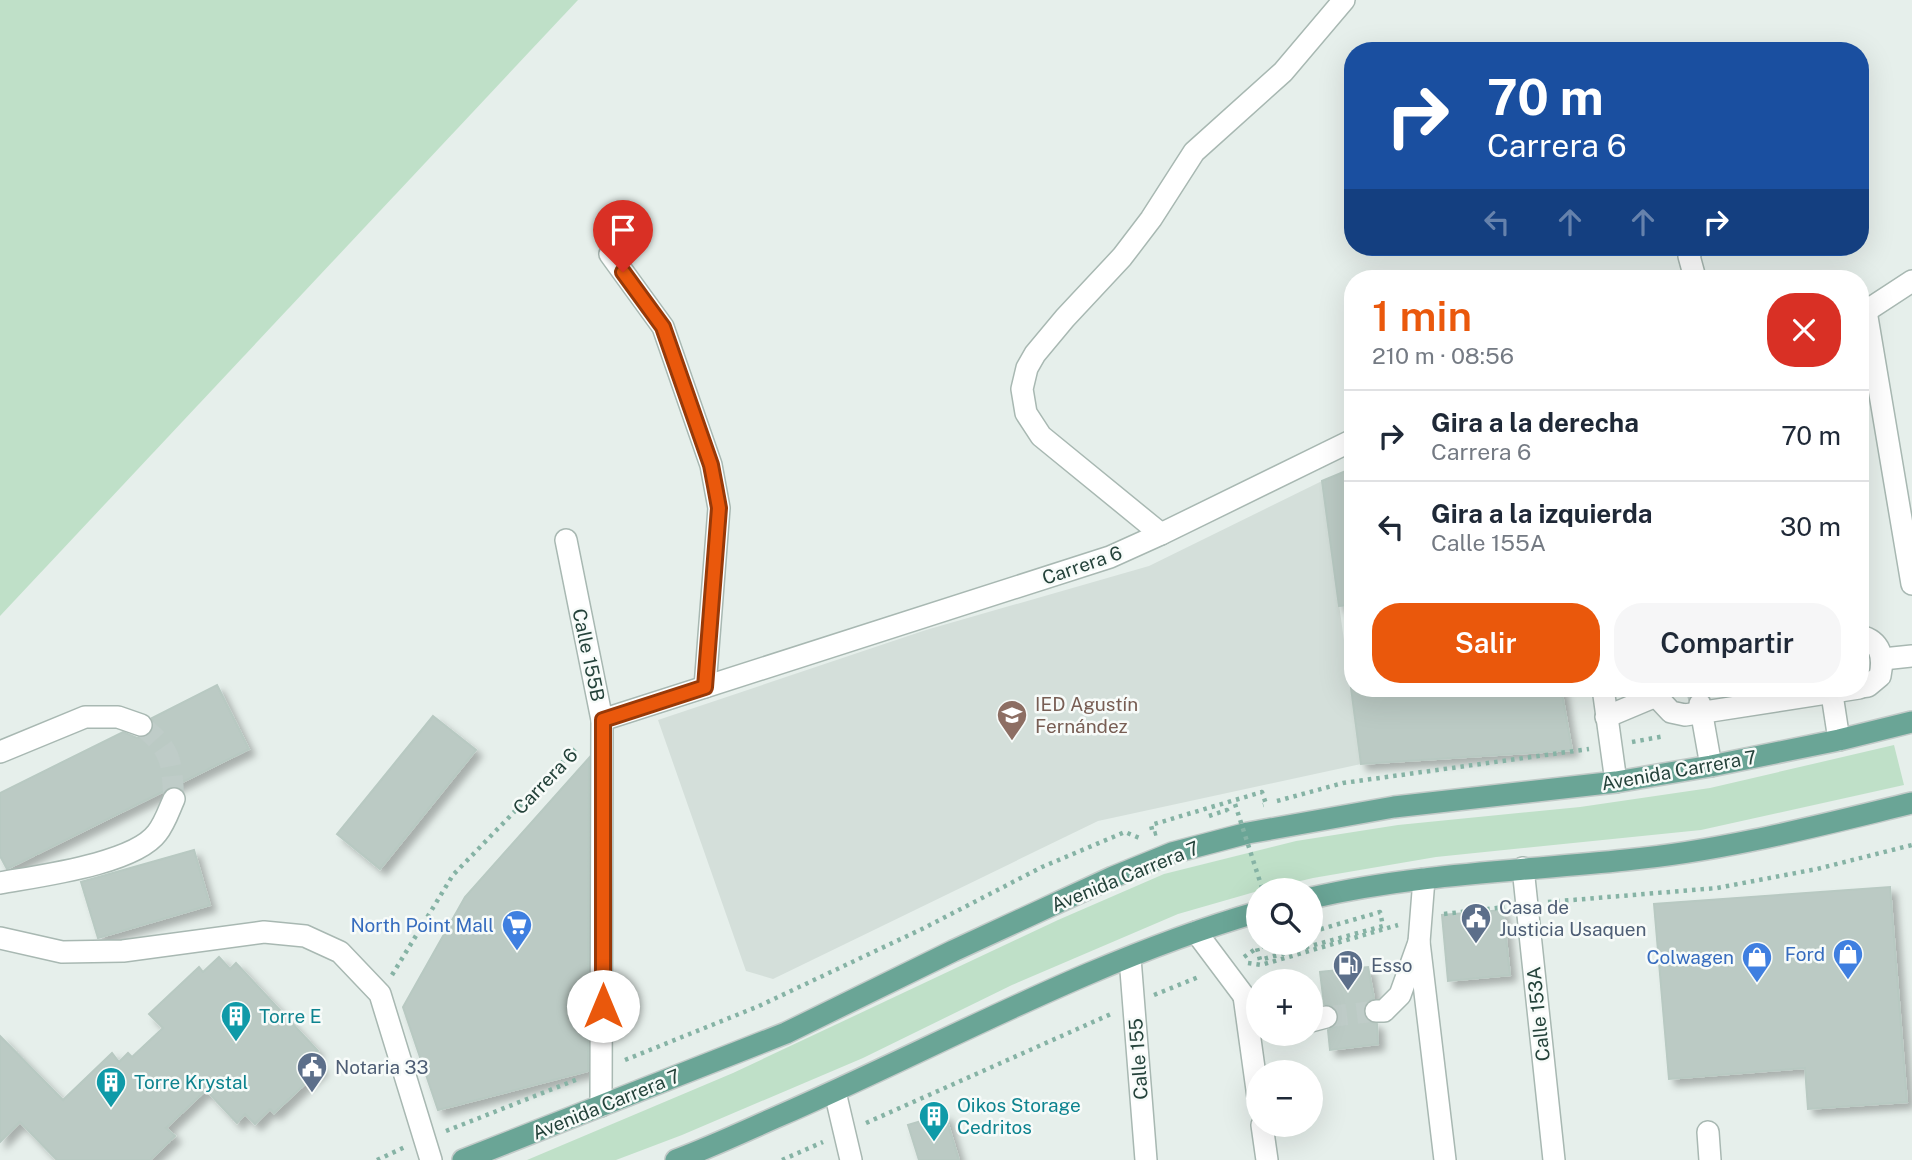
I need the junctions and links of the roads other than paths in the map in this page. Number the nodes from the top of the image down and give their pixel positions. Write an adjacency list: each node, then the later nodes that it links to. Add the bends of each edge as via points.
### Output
1 (1344, 0): 7 (street, via 1283,72 1194,152 1137,238 1027,368 1022,389 1026,414 1041,436)
2 (610, 254): 14 (street, via 663,327 711,465 719,508)
3 (1912, 281): 4 (street)
4 (1869, 308)
5 (1869, 350): 9 (street)
6 (1344, 444): 7 (street, Carrera 6)
7 (1161, 534): 14 (street, Carrera 6, via 1110,557)
8 (565, 540): 22 (street, Calle 155B)
9 (1912, 584)
10 (1869, 640): 12 (street)
11 (1912, 656): 12 (street)
12 (1883, 659): 13 (street, via 1880,676)
13 (1869, 685)
14 (705, 687): 22 (street, Carrera 6)
15 (1603, 697): 21 (street)
16 (1647, 697): 21 (street)
17 (1660, 697): 20 (street, via 1671,712)
18 (1799, 697): 20 (street)
19 (1832, 697): 25 (street)
20 (1702, 715): 27 (street)
21 (1606, 718): 28 (street)
22 (603, 720): 43 (street, Calle 155B)
23 (1912, 722): 25 (main road, Avenida Carrera 7)
24 (141, 725): 26 (street, via 118,717 85,717)
25 (1839, 740): 27 (main road, Avenida Carrera 7)
26 (0, 752)
27 (1711, 766): 28 (main road, Avenida Carrera 7)
28 (1616, 782): 43 (main road, Avenida Carrera 7, via 1394,807 1248,833 1172,853 953,951 786,1033)
29 (174, 799): 33 (street, via 157,834 135,851)
30 (1912, 803): 31 (main road, via 1733,846)
31 (1522, 868): 32 (main road); 53 (street, Calle 153A)
32 (1424, 879): 34 (main road); 38 (street)
33 (0, 883)
34 (1323, 895)
35 (1246, 916): 36 (main road)
36 (1196, 932): 39 (main road); 40 (street)
37 (0, 938): 46 (street, via 62,952 123,951 264,932 305,936 340,952 380,994)
38 (1419, 942): 41 (street, via 1400,995 1384,1011); 52 (street)
39 (1130, 958): 42 (main road); 50 (street, Calle 155)
40 (1246, 996)
41 (1376, 1011)
42 (835, 1092): 48 (main road); 49 (street)
43 (601, 1106): 47 (main road, Avenida Carrera 7)
44 (1708, 1132): 54 (street)
45 (1264, 1137): 51 (street)
46 (431, 1160)
47 (463, 1160)
48 (676, 1160)
49 (851, 1160)
50 (1146, 1160)
51 (1267, 1160)
52 (1446, 1160)
53 (1554, 1160)
54 (1710, 1160)

